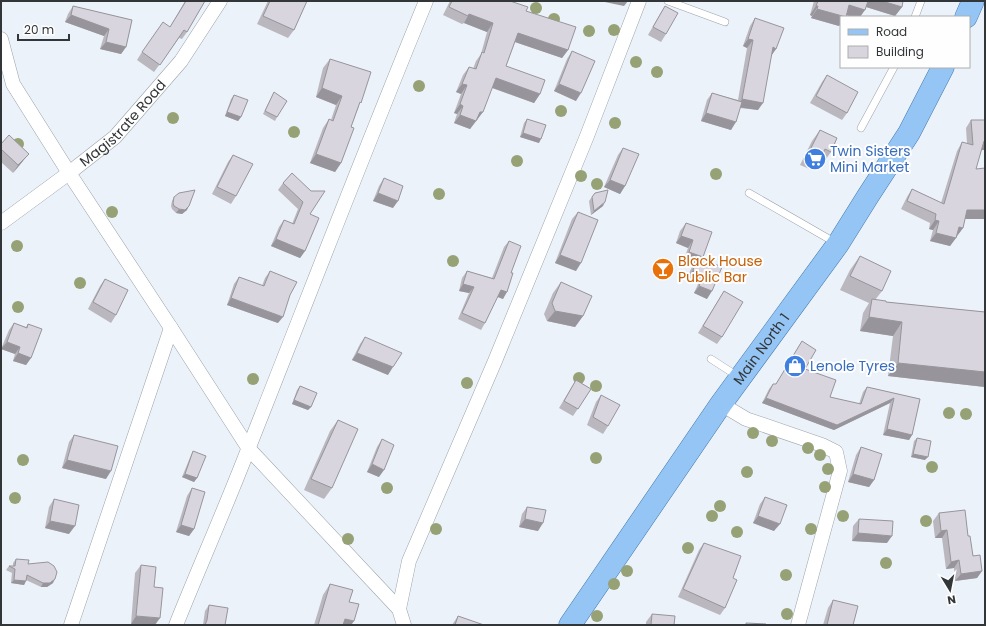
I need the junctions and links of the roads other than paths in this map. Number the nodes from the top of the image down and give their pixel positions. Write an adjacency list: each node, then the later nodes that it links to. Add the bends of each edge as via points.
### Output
1 (220, 1): 14 (street, Magistrate Road, via 181,61 115,138)
2 (426, 1): 22 (street)
3 (639, 1): 23 (street, via 495,361 409,562)
4 (668, 1): 9 (lane)
5 (921, 1): 7 (lane)
6 (973, 1): 8 (main road)
7 (915, 16)
8 (966, 16)
9 (725, 22)
10 (1, 39): 14 (street, via 13,84)
11 (893, 68): 13 (lane)
12 (943, 68): 17 (main road, Main North 1, via 909,133)
13 (861, 128)
14 (69, 173): 16 (street, Magistrate Road); 18 (street)
15 (749, 193): 17 (lane)
16 (1, 223)
17 (838, 244): 20 (main road, Main North 1)
18 (172, 328): 22 (street); 24 (street)
19 (711, 358): 20 (lane)
20 (741, 378): 21 (main road, Main North 1)
21 (721, 404): 27 (main road, Main North 1); 28 (street, via 746,419 836,452 840,471)
22 (249, 449): 23 (street); 25 (street)
23 (399, 609): 26 (street)
24 (71, 625)
25 (176, 625)
26 (404, 625)
27 (570, 625)
28 (798, 625)

